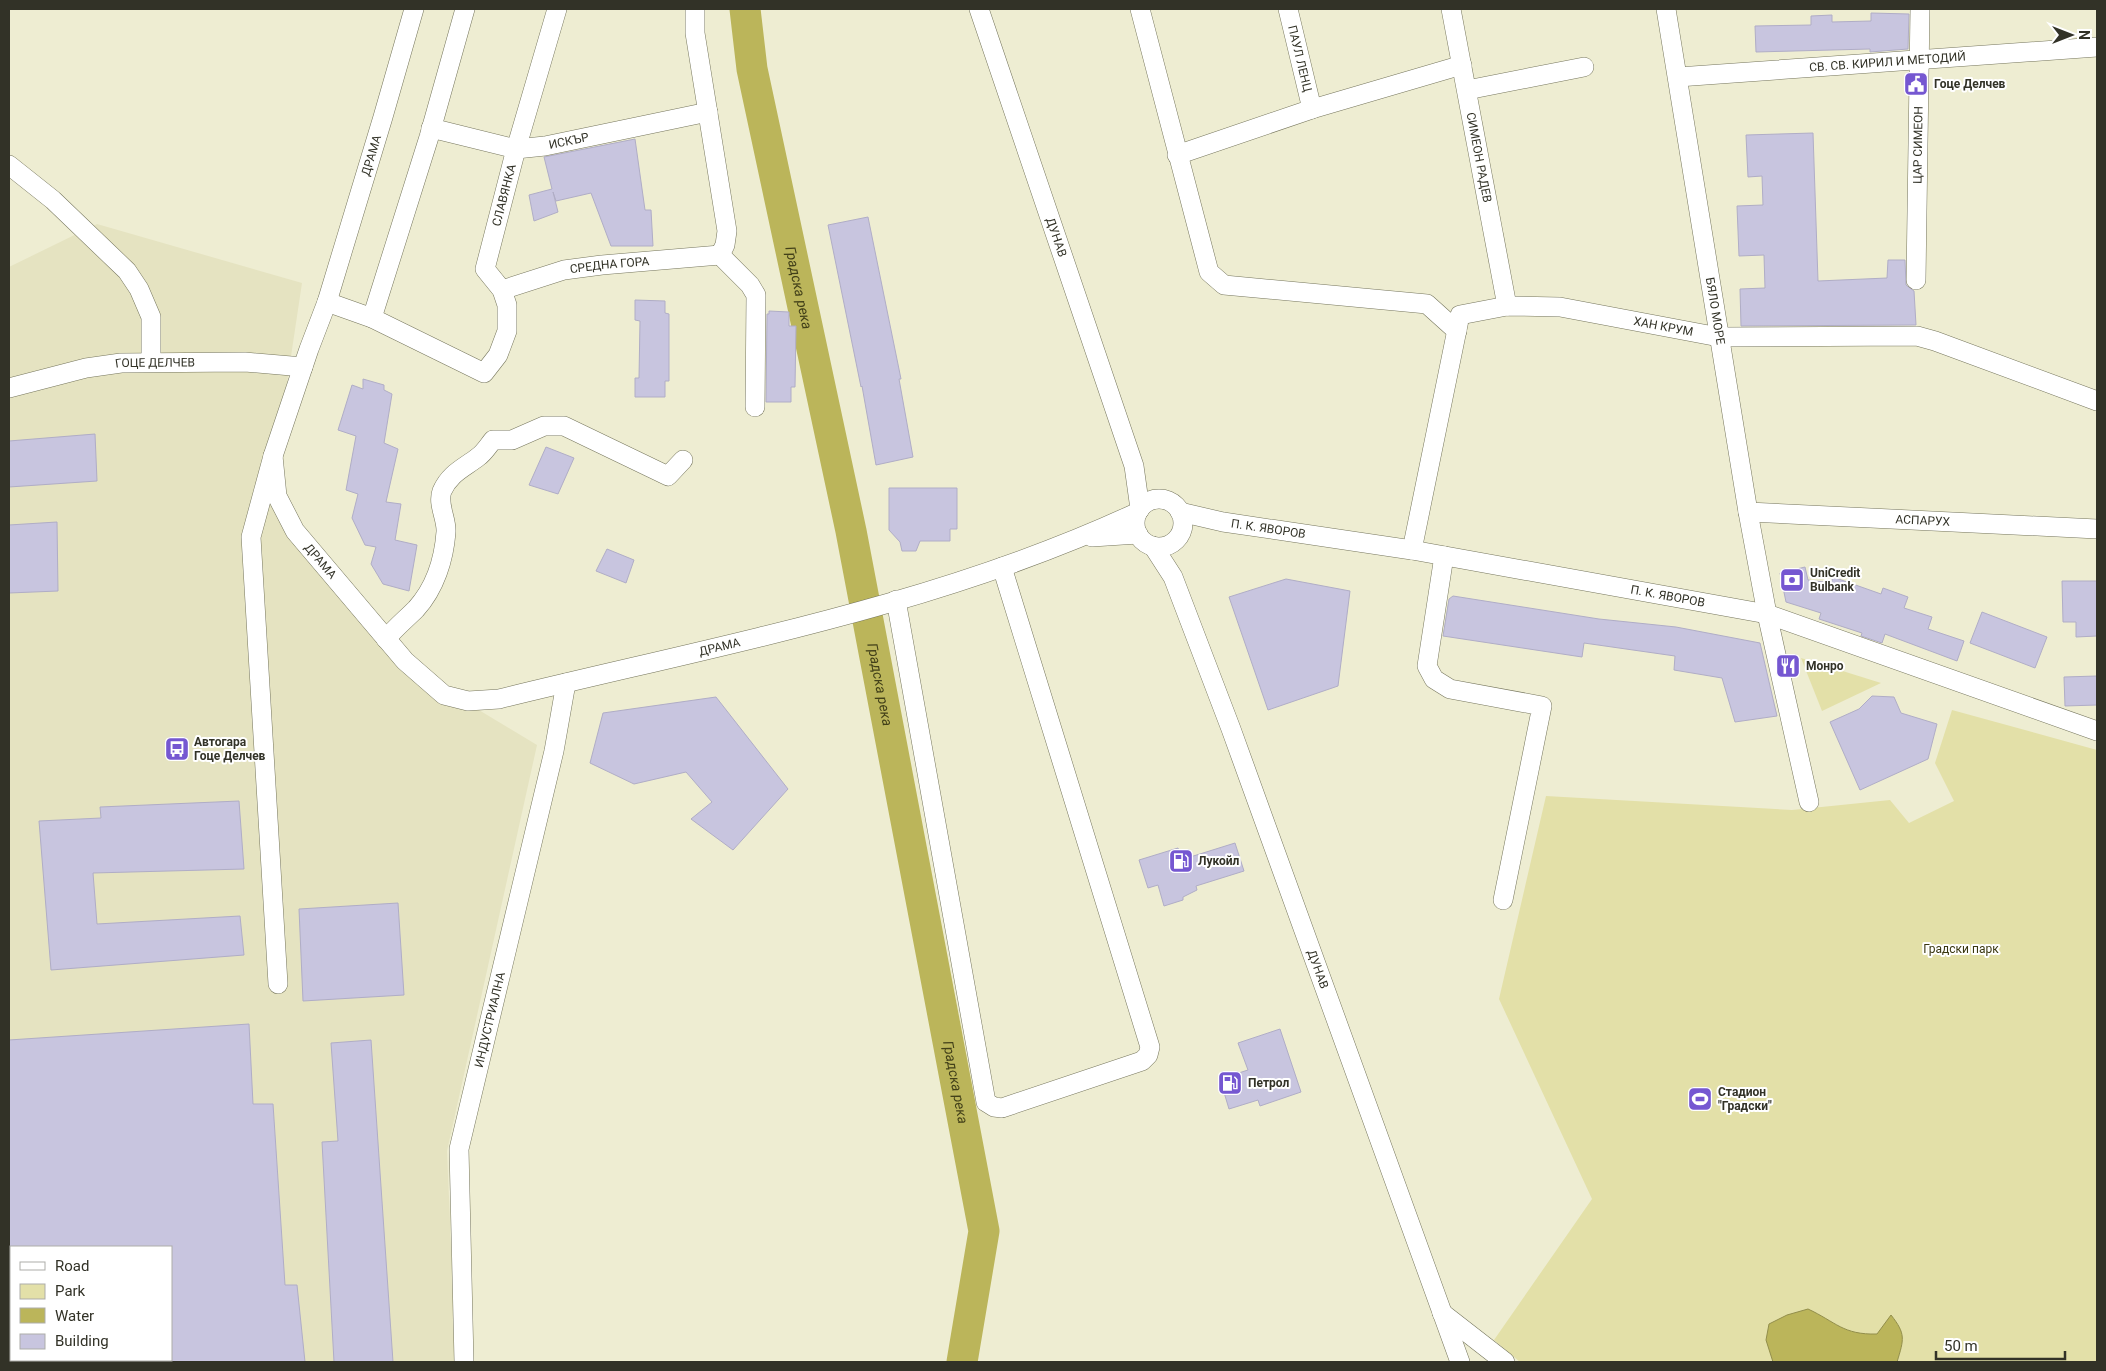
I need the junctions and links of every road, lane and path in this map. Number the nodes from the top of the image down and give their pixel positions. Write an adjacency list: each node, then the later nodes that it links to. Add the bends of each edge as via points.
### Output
1 (414, 9): 26 (street, ДРАМА)
2 (465, 9): 19 (street)
3 (557, 9): 20 (street, СЛАВЯНКА)
4 (696, 9): 18 (street, via 695,33)
5 (979, 9): 38 (street, ДУНАВ)
6 (1140, 9): 21 (street)
7 (1288, 9): 17 (street, ПАУЛ ЛЕНЦ)
8 (1451, 9): 13 (street, СИМЕОН РАДЕВ)
9 (1666, 9): 15 (street, БЯЛО МОРЕ)
10 (1920, 9): 12 (street, ЦАР СИМЕОН)
11 (2097, 47): 12 (street, СВ. СВ. КИРИЛ И МЕТОДИЙ)
12 (1921, 59): 15 (street, СВ. СВ. КИРИЛ И МЕТОДИЙ); 24 (street, ЦАР СИМЕОН)
13 (1462, 66): 16 (street, СИМЕОН РАДЕВ); 17 (street)
14 (1584, 67): 16 (street)
15 (1678, 77): 30 (street, БЯЛО МОРЕ)
16 (1467, 90): 27 (street, СИМЕОН РАДЕВ)
17 (1312, 109): 21 (street)
18 (708, 112): 20 (street, ИСКЪР, via 545,146); 23 (street, via 727,232)
19 (431, 128): 20 (street, ИСКЪР); 28 (street)
20 (516, 149): 25 (street, СЛАВЯНКА, via 485,269)
21 (1177, 155): 29 (street, via 1208,272 1224,285 1427,304)
22 (9, 165): 31 (street, via 53,200 127,271 151,316)
23 (720, 255): 25 (street, СРЕДНА ГОРА, via 564,270); 35 (street, via 756,295)
24 (1916, 280)
25 (502, 290): 28 (street, СЛАВЯНКА, via 507,305 507,331 498,355 484,373)
26 (327, 302): 28 (street); 32 (street, ДРАМА)
27 (1507, 306): 29 (street, ХАН КРУМ, via 1460,315); 30 (street, ХАН КРУМ, via 1560,307)
28 (372, 318)
29 (1457, 331): 43 (street, ХАН КРУМ)
30 (1719, 337): 34 (street, ХАН КРУМ, via 1917,336); 39 (street, БЯЛО МОРЕ)
31 (151, 362): 32 (street, ГОЦЕ ДЕЛЧЕВ, via 245,362); 33 (street, ГОЦЕ ДЕЛЧЕВ, via 86,368)
32 (303, 367): 36 (street, ДРАМА)
33 (9, 388)
34 (2097, 402)
35 (755, 407)
36 (273, 456): 48 (street, ДРАМА, via 277,496 295,531); 53 (street, via 251,537)
37 (683, 460): 48 (street, via 668,476 564,426 544,426 512,440 493,440 479,457 454,472 442,492 446,529 443,556 433,583 416,608)
38 (1145, 506): 41 (street, ДУНАВ, via 1135,519); 41 (street, via 1170,502); 42 (street, П. К. ЯВОРОВ)
39 (1748, 512): 40 (street, АСПАРУХ); 47 (street, БЯЛО МОРЕ)
40 (2097, 529)
41 (1165, 533): 42 (street, П. К. ЯВОРОВ); 43 (street, П. К. ЯВОРОВ, via 1223,522); 54 (street, ДУНАВ, via 1172,577 1231,729)
42 (1084, 537): 45 (street, П. К. ЯВОРОВ)
43 (1412, 550): 44 (street, П. К. ЯВОРОВ)
44 (1444, 556): 47 (street, П. К. ЯВОРОВ); 52 (street, via 1427,666 1434,679 1450,689 1542,706)
45 (1002, 567): 46 (street, П. К. ЯВОРОВ); 46 (street, via 1150,1047 1142,1061 1002,1108 986,1102)
46 (896, 600): 49 (street, ДРАМА, via 839,618)
47 (1767, 614): 50 (street, П. К. ЯВОРОВ); 51 (street, БЯЛО МОРЕ)
48 (386, 639): 49 (street, ДРАМА, via 444,695 468,701 499,699)
49 (566, 682): 55 (street, ИНДУСТРИАЛНА, via 552,761 459,1149)
50 (2097, 731)
51 (1809, 802)
52 (1503, 900)
53 (278, 984)
54 (1442, 1313): 56 (street, ДУНАВ); 57 (street)
55 (464, 1362)
56 (1460, 1362)
57 (1505, 1362)

